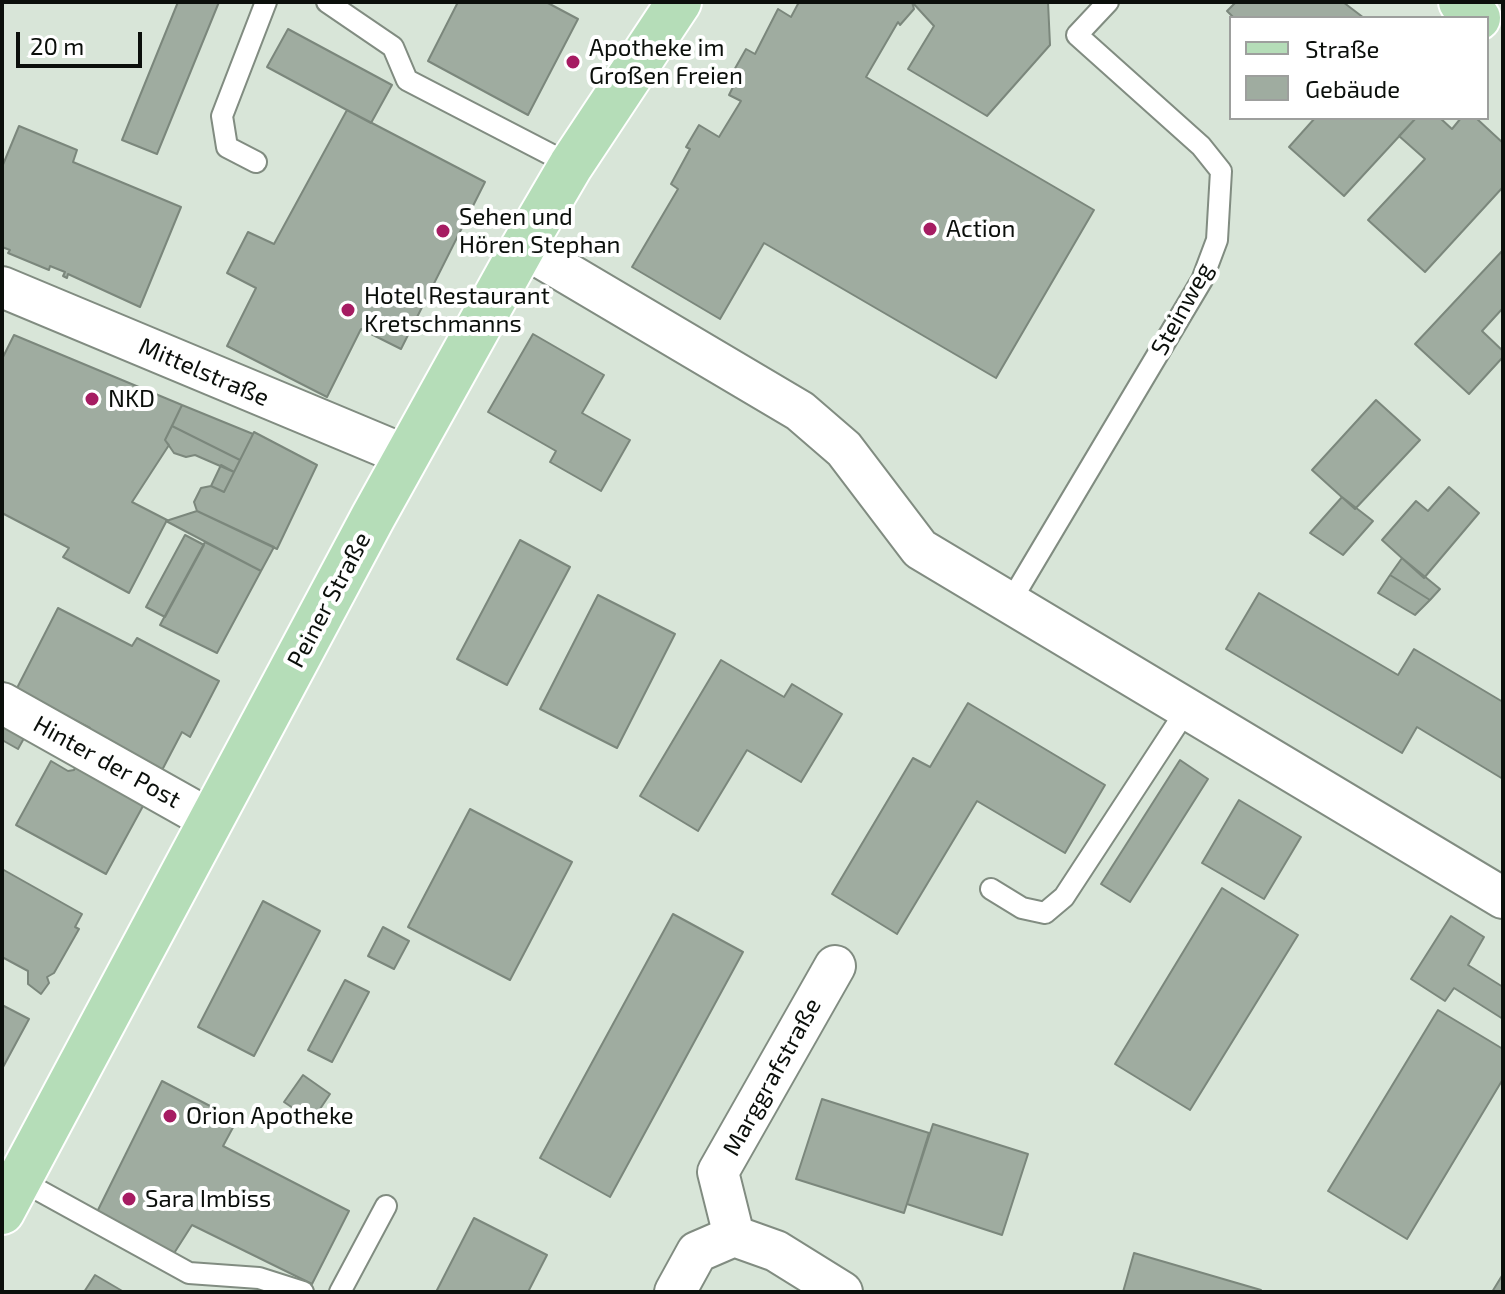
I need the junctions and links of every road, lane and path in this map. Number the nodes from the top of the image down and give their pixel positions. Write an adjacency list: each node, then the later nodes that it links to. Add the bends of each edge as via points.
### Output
1 (266, 2): 7 (lane, via 222,116 227,147)
2 (327, 2): 8 (lane, via 393,47 407,80)
3 (679, 2): 8 (main road, Peiner Straße)
4 (1108, 2): 12 (lane, Steinweg, via 1077,35 1201,146 1221,171 1217,240 1202,280)
5 (1461, 2): 6 (main road)
6 (1476, 16)
7 (256, 162)
8 (571, 165): 9 (main road, Peiner Straße)
9 (523, 247): 11 (main road, Peiner Straße); 12 (street, via 800,411 844,449 920,549)
10 (2, 287): 11 (street, Mittelstraße)
11 (407, 456): 15 (main road, Peiner Straße)
12 (1009, 604): 14 (street)
13 (2, 703): 15 (street, Hinter der Post)
14 (1187, 709): 16 (lane, via 1064,897 1045,913 1022,908); 17 (street)
15 (212, 821): 19 (main road, Peiner Straße)
16 (991, 889)
17 (1503, 898)
18 (835, 966): 21 (street, Marggrafstraße, via 718,1172)
19 (11, 1196): 22 (lane, via 189,1273 259,1278)
20 (386, 1206): 23 (lane)
21 (734, 1236): 24 (street, via 697,1252); 25 (street, via 776,1251)
22 (303, 1292)
23 (340, 1292)
24 (675, 1292)
25 (842, 1292)

